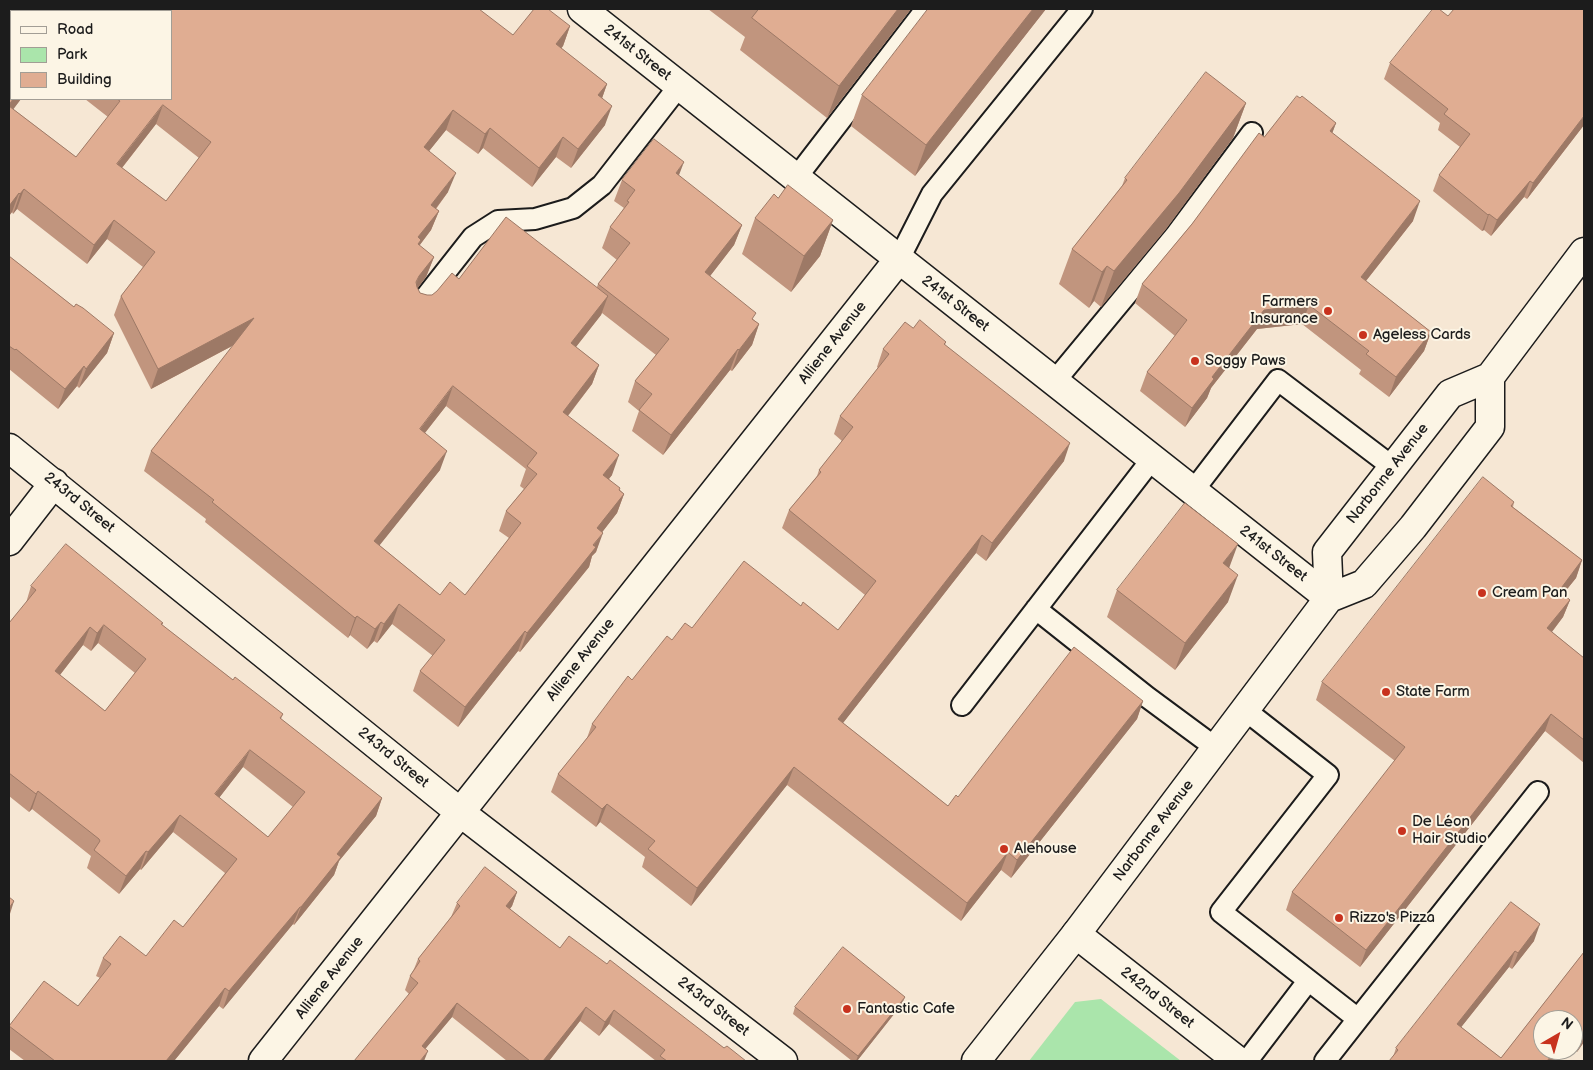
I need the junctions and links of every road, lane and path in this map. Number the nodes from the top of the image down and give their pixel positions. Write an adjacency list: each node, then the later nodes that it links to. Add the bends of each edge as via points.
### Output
1 (582, 9): 4 (street, 241st Street)
2 (926, 9): 6 (lane)
3 (1082, 9): 8 (lane, via 932,194)
4 (680, 86): 6 (street, 241st Street); 9 (lane, via 602,184 573,208 535,219 498,221 473,237)
5 (1252, 133): 11 (lane, via 1175,236)
6 (796, 178): 8 (street, 241st Street)
7 (1584, 254): 10 (street)
8 (899, 259): 11 (street, 241st Street); 24 (street, Alliene Avenue)
9 (421, 303)
10 (1490, 377): 14 (street, Narbonne Avenue, via 1450,394); 18 (street, via 1490,427 1413,527 1364,584)
11 (1054, 382): 13 (street, 241st Street)
12 (9, 448): 15 (street, 243rd Street)
13 (1152, 459): 16 (street, 241st Street); 19 (lane)
14 (1394, 468): 16 (lane, via 1278,380); 18 (street, Narbonne Avenue, via 1327,552)
15 (54, 484): 17 (street); 24 (street, 243rd Street)
16 (1193, 491): 18 (street, 241st Street)
17 (9, 541)
18 (1329, 598): 21 (street, Narbonne Avenue)
19 (1036, 609): 20 (lane); 22 (lane)
20 (962, 704)
21 (1245, 710): 22 (street, Narbonne Avenue); 26 (lane, via 1328,775 1221,912)
22 (1216, 748): 25 (street, Narbonne Avenue)
23 (1538, 792): 27 (lane)
24 (461, 813): 28 (street, Alliene Avenue); 29 (street, 243rd Street)
25 (1076, 934): 30 (street, Narbonne Avenue); 31 (street, 242nd Street)
26 (1308, 981): 27 (lane); 32 (lane)
27 (1358, 1019): 33 (lane)
28 (263, 1061)
29 (784, 1061)
30 (976, 1061)
31 (1238, 1061)
32 (1246, 1061)
33 (1324, 1061)

